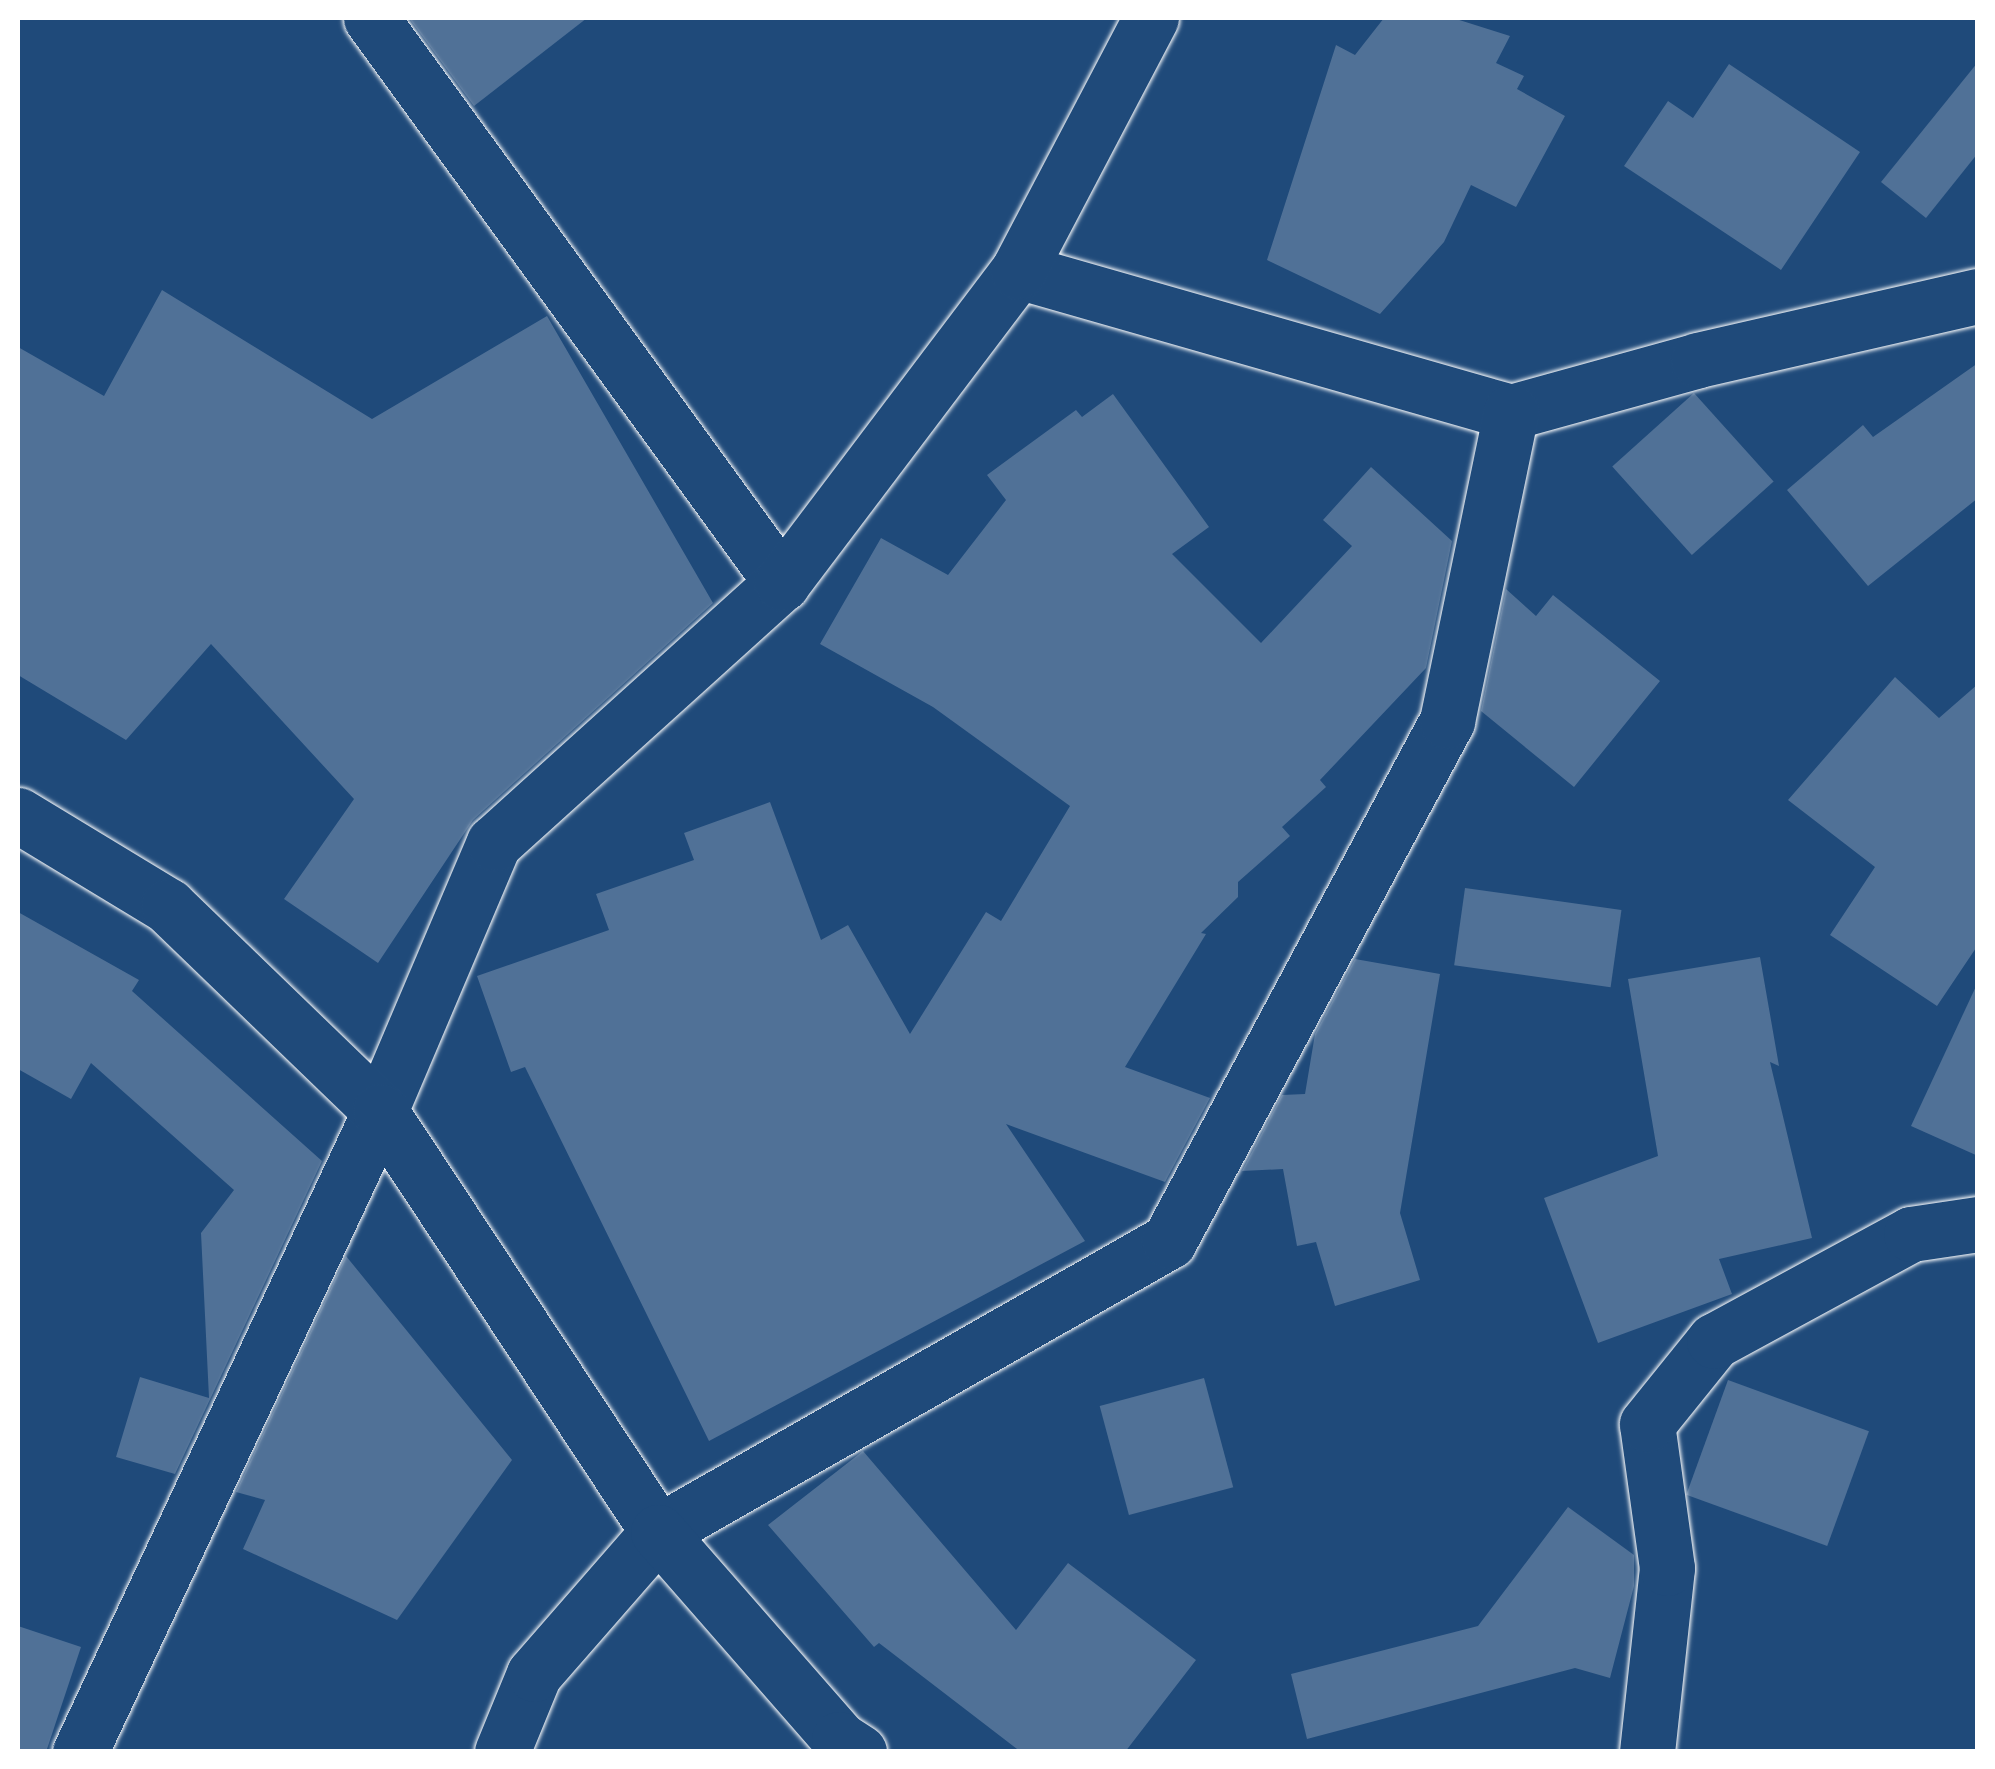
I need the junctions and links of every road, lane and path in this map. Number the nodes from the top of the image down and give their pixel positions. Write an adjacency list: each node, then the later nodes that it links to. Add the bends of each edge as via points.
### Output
1 (371, 18): 6 (street)
2 (1152, 21): 3 (street)
3 (1018, 271): 5 (street); 6 (street)
4 (1978, 296): 5 (street, via 1698,360)
5 (1511, 412): 10 (street, via 1447,721 1169,1241)
6 (782, 583): 8 (street, via 494,844)
7 (18, 815): 8 (street, via 168,906)
8 (380, 1111): 10 (street); 11 (street)
9 (1978, 1224): 14 (street, via 1911,1234 1714,1341 1648,1424 1667,1568)
10 (658, 1532): 12 (street, via 534,1674); 13 (street, via 839,1739)
11 (80, 1752)
12 (502, 1752)
13 (858, 1752)
14 (1647, 1752)

